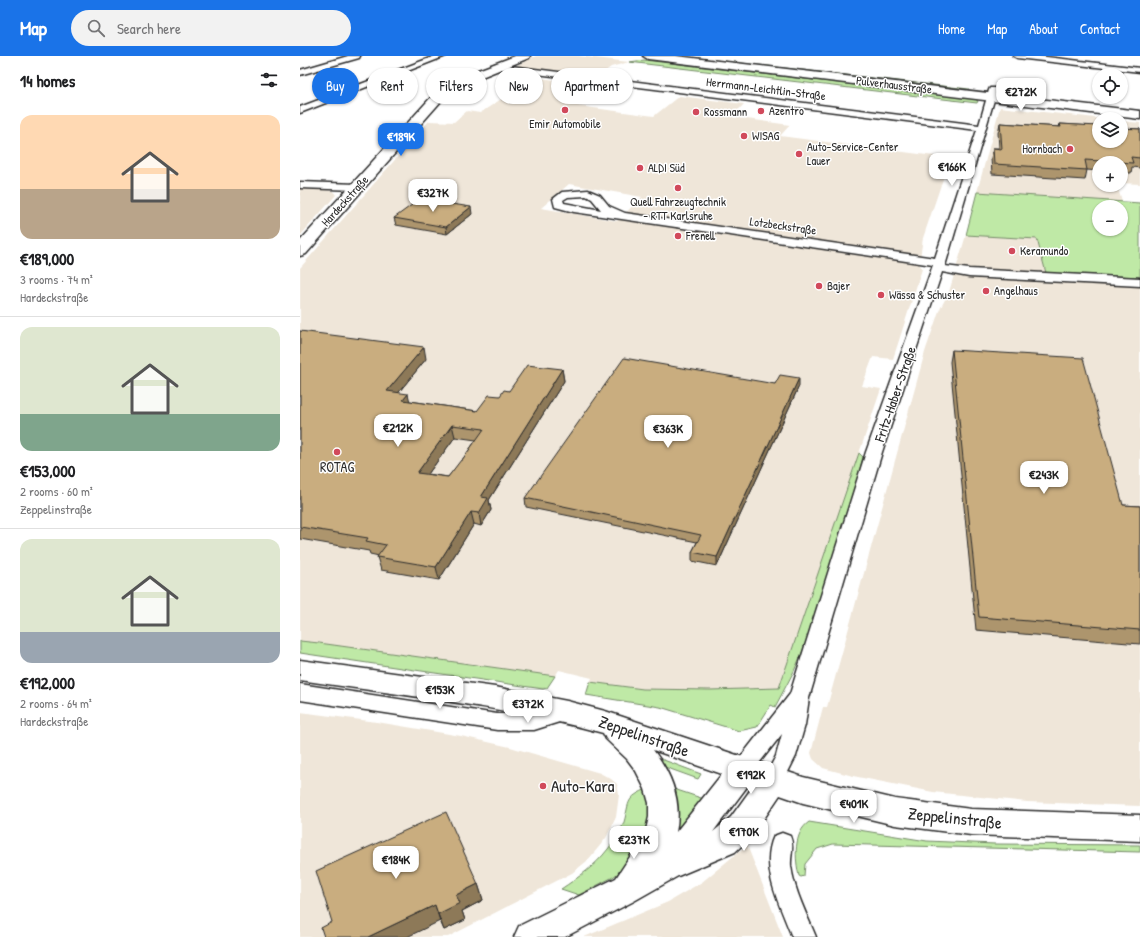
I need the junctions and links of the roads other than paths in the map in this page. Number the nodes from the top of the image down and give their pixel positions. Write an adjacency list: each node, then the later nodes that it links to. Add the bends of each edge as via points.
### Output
1 (356, 56): 9 (street)
2 (442, 56): 12 (street)
3 (525, 56): 7 (street, Hardeckstraße)
4 (648, 56): 10 (street, Pulverhausstraße)
5 (695, 56): 10 (street, Pulverhausstraße)
6 (1018, 56): 8 (street)
7 (498, 66): 14 (street, Herrmann-Leichtlin-Straße); 16 (street, Hardeckstraße, via 459,83 439,96)
8 (1140, 70)
9 (300, 73)
10 (992, 93): 11 (street, Pulverhausstraße); 13 (street, Pulverhausstraße); 14 (street, Fritz-Haber-Straße)
11 (1140, 109)
12 (300, 110)
13 (1140, 115)
14 (982, 128): 19 (street, Fritz-Haber-Straße)
15 (300, 185): 16 (street)
16 (357, 187): 18 (street, Hardeckstraße)
17 (622, 216): 17 (street, Lotzbeckstraße, via 605,208 596,197 588,193 566,194 558,199 559,205 564,207); 19 (street, Lotzbeckstraße)
18 (300, 251)
19 (939, 265): 20 (street, Lotzbeckstraße, via 968,273); 23 (street, Fritz-Haber-Straße, via 874,452)
20 (1140, 282)
21 (300, 670): 24 (street, Zeppelinstraße, via 495,698)
22 (300, 692): 24 (street, via 496,722 534,722)
23 (799, 698): 26 (street, Fritz-Haber-Straße); 27 (street, Fritz-Haber-Straße, via 795,725 786,756)
24 (567, 712): 25 (street, Zeppelinstraße)
25 (605, 722): 26 (street, Zeppelinstraße); 31 (street, via 637,750 654,772 663,812 662,830 653,850)
26 (742, 770): 27 (street, Zeppelinstraße); 30 (street)
27 (774, 780): 28 (street, Zeppelinstraße, via 838,799 946,820); 30 (street, via 742,826 724,842)
28 (1140, 828)
29 (782, 843): 33 (street, via 780,866 787,893)
30 (667, 866): 31 (street)
31 (624, 891): 32 (street)
32 (531, 937)
33 (804, 937)

